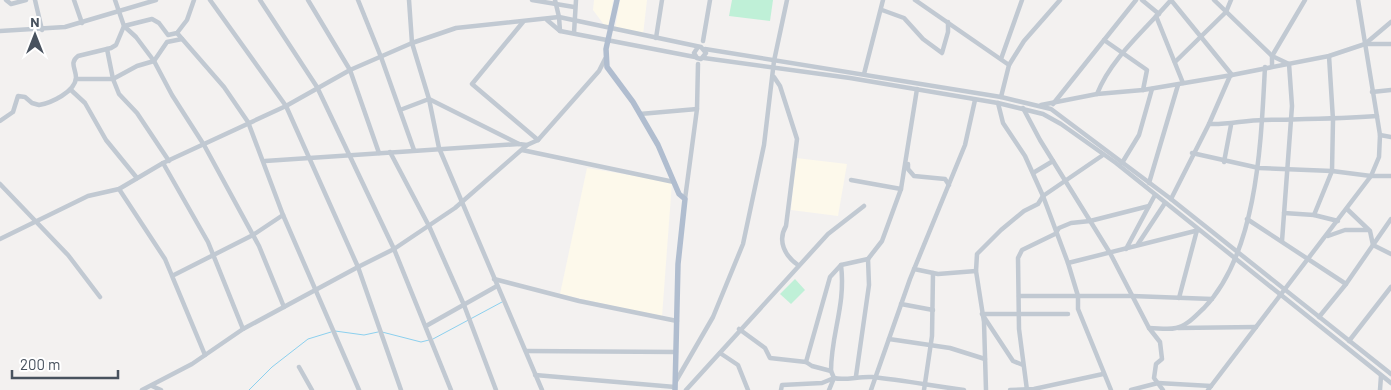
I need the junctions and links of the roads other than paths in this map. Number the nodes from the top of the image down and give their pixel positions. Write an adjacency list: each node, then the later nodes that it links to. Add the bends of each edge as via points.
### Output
1 (6, 0): 2 (street, via 12,4)
2 (26, 0)
3 (35, 0): 45 (street)
4 (74, 0): 42 (street)
5 (115, 0): 33 (street)
6 (153, 0): 33 (street)
7 (194, 0): 48 (street, via 187,20)
8 (210, 0): 104 (street)
9 (260, 0): 87 (street)
10 (308, 0): 76 (street)
11 (358, 0): 63 (street)
12 (409, 0): 55 (street)
13 (532, 0): 30 (street)
14 (576, 0): 31 (street)
15 (617, 0): 44 (main road)
16 (662, 0): 52 (street)
17 (710, 0): 58 (street)
18 (787, 0): 67 (street)
19 (883, 0): 32 (street)
20 (914, 0): 40 (street)
21 (1022, 0): 66 (street)
22 (1060, 0): 72 (street, via 1024,40)
23 (1136, 0): 54 (street)
24 (1142, 0): 35 (street)
25 (1171, 0): 35 (street); 50 (street)
26 (1214, 0): 34 (street)
27 (1231, 0): 34 (street)
28 (1305, 0): 61 (street)
29 (1358, 0): 56 (street)
30 (555, 2): 31 (street); 36 (street)
31 (574, 7): 38 (street)
32 (882, 10): 40 (street, via 904,18 923,39 942,53); 79 (street)
33 (117, 11): 42 (street); 43 (street)
34 (1226, 12): 50 (street); 61 (street)
35 (1158, 15): 60 (street); 69 (street)
36 (560, 17): 37 (street); 38 (street); 47 (street)
37 (547, 20): 39 (street); 47 (street)
38 (574, 20): 44 (street); 49 (street)
39 (523, 22): 55 (street, via 463,27); 119 (street, via 472,84)
40 (948, 22): 66 (street)
41 (1391, 22): 56 (street)
42 (82, 23): 45 (street)
43 (124, 26): 48 (street, via 152,19 159,22 168,34); 59 (street, via 116,44); 68 (street)
44 (612, 28): 52 (street); 53 (main road)
45 (42, 30): 46 (street)
46 (0, 31)
47 (560, 31): 49 (street)
48 (177, 33): 51 (street)
49 (574, 33): 53 (street)
50 (1201, 36): 69 (street); 80 (street)
51 (182, 38): 68 (street, via 167,42); 114 (street, via 224,87)
52 (656, 38): 58 (street)
53 (608, 40): 64 (main road); 65 (street)
54 (1104, 40): 60 (street); 102 (street)
55 (412, 43): 63 (street); 99 (street)
56 (1365, 44): 57 (street); 62 (street); 94 (street)
57 (1391, 44)
58 (701, 48): 65 (street, via 705,55); 65 (street, via 694,51); 67 (street)
59 (107, 49): 83 (street, via 74,59); 84 (street)
60 (1124, 54): 92 (street, via 1147,70); 95 (street, via 1101,83)
61 (1272, 56): 70 (street); 73 (street)
62 (1329, 56): 70 (street); 111 (street)
63 (381, 57): 76 (street); 107 (street)
64 (606, 58): 108 (main road, via 607,66); 119 (street, via 599,71)
65 (699, 58): 75 (street); 106 (street)
66 (1001, 59): 72 (street)
67 (774, 60): 71 (street); 75 (street)
68 (154, 61): 84 (street); 121 (street)
69 (1176, 62): 86 (street)
70 (1290, 64): 73 (street); 113 (street)
71 (801, 65): 77 (street); 78 (street)
72 (1009, 65): 98 (street)
73 (1272, 66): 74 (street)
74 (1266, 67): 80 (street); 110 (street)
75 (773, 68): 77 (street); 81 (street)
76 (350, 70): 87 (street); 127 (street)
77 (800, 72): 82 (street)
78 (851, 72): 79 (street); 82 (street)
79 (864, 74): 85 (street)
80 (1231, 76): 86 (street); 115 (street)
81 (774, 77): 194 (street, via 797,139 782,237 785,254); 250 (street, via 764,145 743,244 713,317)
82 (850, 78): 91 (street)
83 (76, 79): 84 (street); 90 (street)
84 (113, 79): 133 (street, via 119,94 137,113)
85 (918, 83): 88 (street); 91 (street)
86 (1180, 84): 89 (street); 149 (street)
87 (317, 87): 104 (street); 131 (street)
88 (948, 89): 96 (street); 97 (street)
89 (1152, 89): 92 (street); 137 (street, via 1142,130)
90 (70, 90): 112 (street, via 39,105 18,96 13,112); 145 (street, via 85,103 106,140)
91 (917, 90): 96 (street); 129 (street)
92 (1143, 90): 95 (street)
93 (1391, 90): 94 (street)
94 (1372, 92): 109 (street)
95 (1097, 94): 102 (street)
96 (947, 95): 100 (street)
97 (989, 96): 98 (street); 101 (street)
98 (1001, 97): 103 (street)
99 (429, 99): 107 (street); 120 (street); 123 (street)
100 (975, 100): 101 (street); 151 (street, via 966,146)
101 (998, 103): 105 (street); 142 (street, via 1003,123)
102 (1053, 104): 103 (street)
103 (1038, 105): 137 (street, via 1061,115)
104 (286, 106): 114 (street); 132 (street)
105 (1023, 108): 130 (street, via 1061,124); 135 (street)
106 (697, 109): 108 (street); 156 (street)
107 (400, 110): 124 (street)
108 (640, 114): 147 (main road)
109 (1377, 116): 111 (street); 117 (street)
110 (1262, 120): 113 (street); 116 (street); 139 (street)
111 (1333, 120): 113 (street); 141 (street)
112 (0, 121)
113 (1292, 121): 140 (street)
114 (248, 122): 121 (street); 134 (street)
115 (1209, 124): 116 (street); 128 (street)
116 (1230, 125): 136 (street)
117 (1380, 135): 118 (street); 143 (street, via 1379,157)
118 (1391, 136)
119 (538, 140): 122 (street)
120 (518, 144): 122 (street); 123 (street)
121 (204, 145): 133 (street); 177 (street)
122 (527, 145): 125 (street)
123 (439, 148): 124 (street); 158 (street)
124 (414, 150): 126 (street)
125 (522, 150): 147 (street); 158 (street)
126 (390, 152): 127 (street); 173 (street)
127 (379, 153): 131 (street)
128 (1192, 153): 136 (street); 157 (street)
129 (908, 155): 151 (street, via 908,169 914,176 945,179); 153 (street)
130 (1103, 155): 148 (street); 154 (street)
131 (348, 156): 132 (street); 184 (street)
132 (310, 159): 134 (street); 195 (street)
133 (169, 161): 138 (street)
134 (265, 161): 166 (street)
135 (1052, 161): 142 (street); 148 (street)
136 (1224, 162): 139 (street)
137 (1122, 163): 149 (street)
138 (163, 164): 145 (street); 188 (street)
139 (1259, 168): 140 (street); 168 (street)
140 (1289, 169): 141 (street); 165 (street)
141 (1332, 171): 143 (street); 167 (street)
142 (1033, 172): 155 (street)
143 (1371, 176): 144 (street); 163 (street)
144 (1391, 176)
145 (137, 178): 152 (street)
146 (852, 180): 153 (street)
147 (674, 182): 156 (main road)
148 (1066, 182): 155 (street); 171 (street)
149 (1149, 183): 154 (street)
150 (0, 184): 170 (street)
151 (949, 185): 196 (street)
152 (119, 189): 170 (street, via 88,196); 199 (street)
153 (901, 189): 189 (street, via 882,241)
154 (1154, 192): 157 (street); 159 (street); 162 (street)
155 (1043, 196): 176 (street); 197 (street, via 1038,204 1024,211 977,254)
156 (685, 199): 221 (main road, via 678,255)
157 (1170, 199): 160 (street)
158 (463, 202): 173 (street); 200 (street)
159 (1165, 203): 164 (street); 181 (street)
160 (1179, 205): 164 (street); 185 (street)
161 (864, 206): 194 (street, via 828,234)
162 (1149, 206): 171 (street); 183 (street)
163 (1347, 209): 172 (street); 175 (street)
164 (1175, 211): 174 (street)
165 (1284, 214): 167 (street); 180 (street)
166 (283, 215): 177 (street); 205 (street)
167 (1314, 216): 172 (street)
168 (1247, 219): 180 (street); 185 (street)
169 (1391, 219): 182 (street)
170 (34, 221): 179 (street); 210 (street, via 68,255)
171 (1090, 221): 176 (street, via 1071,223 1059,228); 186 (street)
172 (1338, 221): 178 (street)
173 (429, 226): 184 (street); 213 (street)
174 (1198, 230): 181 (street); 190 (street); 211 (street)
175 (1368, 230): 178 (street, via 1345,230); 182 (street)
176 (1055, 234): 192 (street); 207 (street, via 1022,250 1018,258)
177 (253, 235): 188 (street); 215 (street)
178 (1326, 236): 191 (street)
179 (0, 238)
180 (1282, 241): 191 (street)
181 (1138, 244): 183 (street)
182 (1373, 245): 187 (street); 201 (street)
183 (1126, 248): 186 (street)
184 (394, 249): 195 (street); 222 (street)
185 (1239, 252): 190 (street); 204 (street)
186 (1110, 253): 192 (street); 209 (street)
187 (1391, 254)
188 (214, 255): 199 (street); 226 (street)
189 (868, 259): 193 (street); 243 (street, via 869,285)
190 (1234, 259): 206 (street); 212 (street)
191 (1309, 259): 201 (street); 204 (street)
192 (1068, 263): 208 (street)
193 (841, 264): 236 (street, via 825,289); 239 (street, via 841,311 831,354)
194 (798, 265): 227 (street)
195 (358, 267): 205 (street); 257 (street)
196 (914, 269): 198 (street); 214 (street)
197 (976, 271): 198 (street); 217 (street)
198 (933, 273): 216 (street)
199 (172, 276): 234 (street)
200 (494, 279): 202 (street); 221 (street)
201 (1346, 284): 220 (street)
202 (497, 286): 213 (street); 231 (street)
203 (1391, 287): 229 (street)
204 (1285, 290): 206 (street); 220 (street)
205 (317, 291): 215 (street); 256 (street)
206 (1281, 295): 223 (street); 244 (street)
207 (1019, 296): 208 (street); 218 (street)
208 (1078, 296): 209 (street); 241 (street, via 1078,309)
209 (1132, 296): 211 (street); 224 (street)
210 (100, 297)
211 (1179, 298): 212 (street)
212 (1212, 299): 225 (street, via 1192,320)
213 (464, 304): 222 (street); 259 (street)
214 (901, 304): 216 (street); 228 (street)
215 (284, 307): 226 (street)
216 (932, 310): 230 (street)
217 (982, 314): 218 (street); 235 (street); 237 (street, via 1013,361)
218 (1019, 314): 219 (street); 237 (street)
219 (1068, 314)
220 (1319, 317): 229 (street)
221 (677, 321): 232 (main road)
222 (426, 326): 258 (street)
223 (1256, 327): 225 (street); 252 (street)
224 (1149, 328): 225 (street); 247 (street, via 1160,342 1163,353 1154,371)
225 (1177, 328)
226 (243, 330): 234 (street)
227 (739, 330): 233 (street); 236 (street, via 765,348 770,358)
228 (889, 339): 230 (street); 246 (street)
229 (1349, 341): 240 (street)
230 (931, 344): 235 (street); 251 (street)
231 (526, 351): 232 (street); 242 (street)
232 (676, 352): 250 (main road)
233 (720, 353): 261 (street); 262 (street, via 738,365)
234 (205, 355): 249 (street)
235 (985, 359): 267 (street)
236 (806, 362): 239 (street)
237 (1023, 365): 269 (street)
238 (299, 367): 255 (street)
239 (831, 371): 245 (street)
240 (1390, 372): 244 (street)
241 (1103, 374): 269 (street); 270 (street)
242 (535, 375): 250 (street); 260 (street)
243 (856, 376): 245 (street); 246 (street)
244 (1381, 376): 248 (street); 273 (street)
245 (834, 378): 263 (street, via 782,385); 264 (street)
246 (875, 378): 251 (street); 265 (street)
247 (1158, 383): 252 (street); 271 (street); 272 (street)
248 (1391, 383)
249 (152, 386): 253 (street); 254 (street)
250 (675, 386)
251 (924, 388): 266 (street)
252 (1210, 388)
253 (142, 390)
254 (161, 390)
255 (312, 390)
256 (359, 390)
257 (401, 390)
258 (450, 390)
259 (496, 390)
260 (542, 390)
261 (686, 390)
262 (748, 390)
263 (781, 390)
264 (829, 390)
265 (871, 390)
266 (964, 390)
267 (986, 390)
268 (1010, 390): 269 (street)
269 (1027, 390)
270 (1111, 390)
271 (1131, 390)
272 (1163, 390)
273 (1380, 390)

